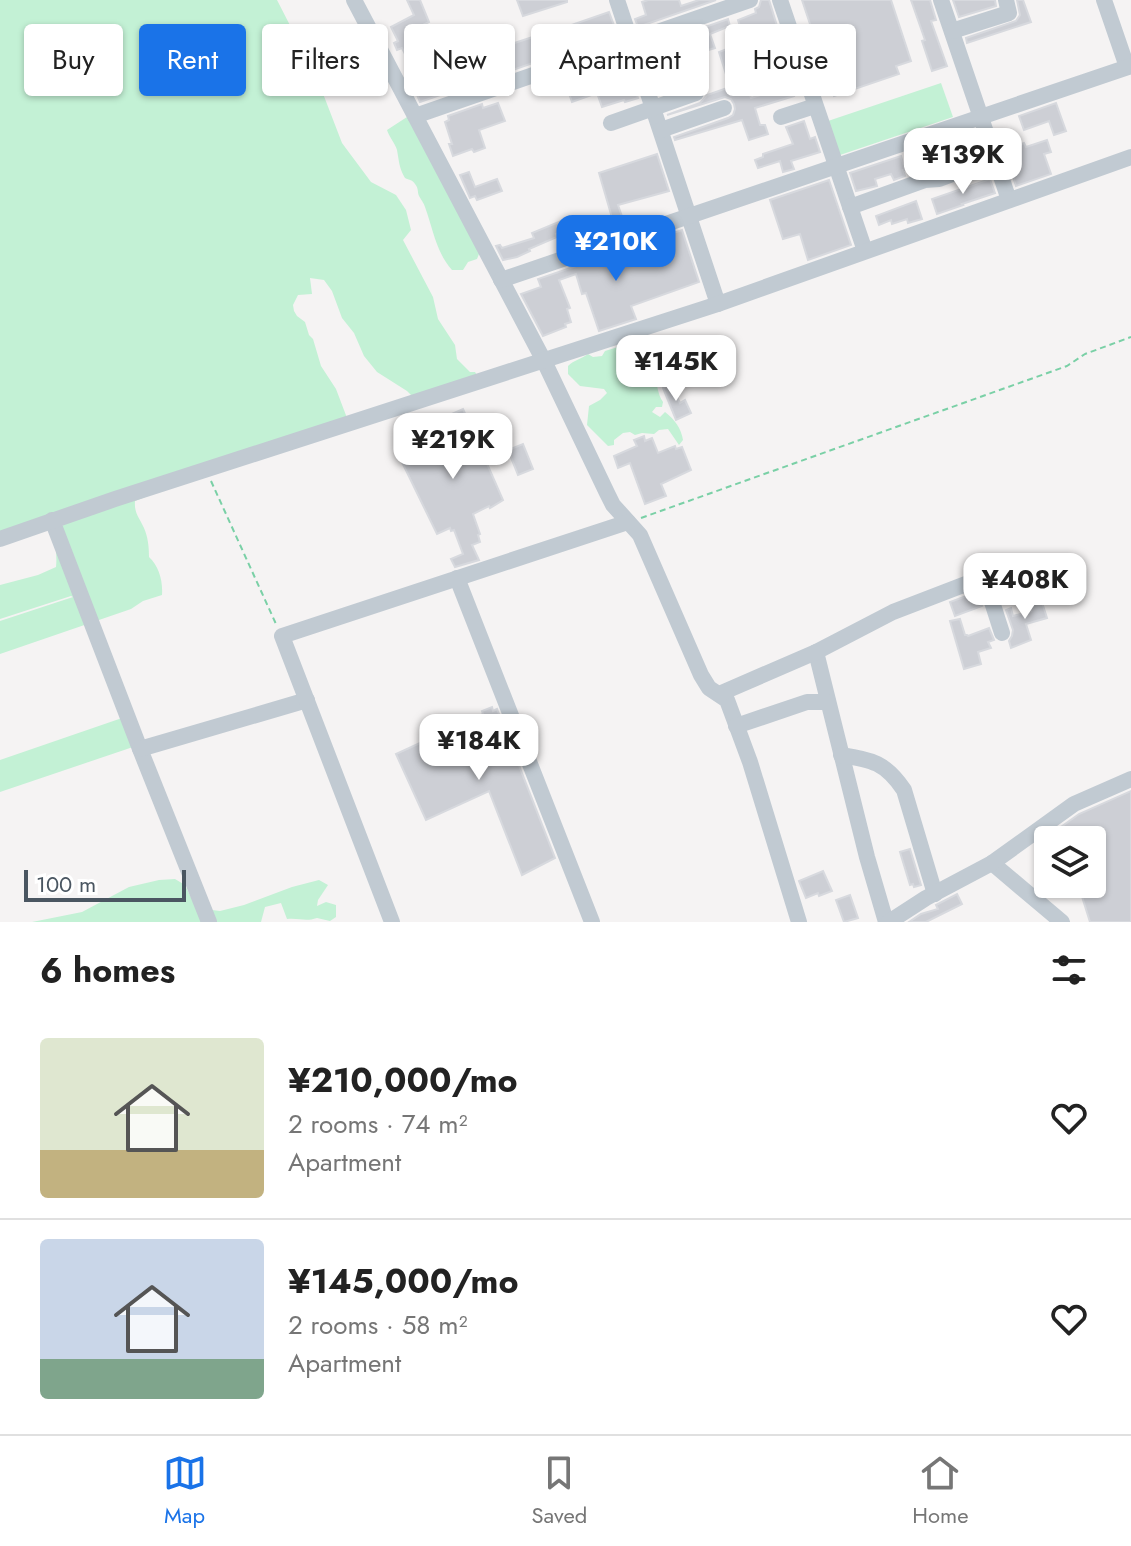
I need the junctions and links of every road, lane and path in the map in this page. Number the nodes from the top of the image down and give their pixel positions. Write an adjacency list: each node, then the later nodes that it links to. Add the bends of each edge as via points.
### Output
1 (354, 0): 18 (street)
2 (618, 0): 8 (street)
3 (750, 0): 9 (street)
4 (780, 0): 15 (street)
5 (941, 0): 10 (street)
6 (1006, 0): 10 (street, via 1009,13)
7 (1104, 0): 11 (street)
8 (626, 24)
9 (683, 24)
10 (952, 31): 19 (street)
11 (1129, 67): 19 (street)
12 (531, 76): 18 (street)
13 (650, 96): 17 (street)
14 (688, 96): 17 (street)
15 (815, 106): 20 (street); 25 (street)
16 (724, 108): 22 (street)
17 (654, 109): 21 (street); 22 (street)
18 (415, 116): 30 (street)
19 (981, 116): 24 (street); 25 (street)
20 (781, 117)
21 (611, 123)
22 (661, 130): 28 (street)
23 (1131, 157): 26 (street)
24 (995, 158): 26 (street); 27 (street)
25 (836, 165): 27 (street); 28 (street)
26 (1009, 200): 29 (street)
27 (850, 207): 29 (street)
28 (689, 216): 30 (street); 31 (street)
29 (865, 251): 31 (street)
30 (501, 280): 33 (street)
31 (718, 304): 33 (street)
32 (1131, 337): 36 (path, via 1067,366)
33 (544, 361): 34 (street); 36 (street, via 613,505)
34 (206, 470): 35 (street); 40 (path)
35 (52, 520): 37 (street); 46 (street)
36 (628, 522): 38 (street); 42 (street, via 640,535 701,675)
37 (0, 539)
38 (457, 578): 40 (street); 53 (street)
39 (1002, 633): 41 (street, via 984,577 893,612)
40 (282, 636): 43 (street)
41 (816, 652): 42 (street); 44 (street)
42 (719, 694): 45 (street, via 727,700)
43 (307, 700): 46 (street); 52 (street)
44 (828, 702): 45 (street, via 807,702); 47 (street)
45 (736, 726): 54 (street)
46 (140, 749): 51 (street)
47 (841, 755): 50 (street, via 872,760 904,790); 55 (street)
48 (1131, 779): 49 (street, via 1074,804)
49 (992, 863): 50 (street); 56 (street)
50 (935, 894): 55 (street)
51 (209, 922)
52 (392, 922)
53 (592, 922)
54 (799, 922)
55 (887, 922)
56 (1062, 922)

